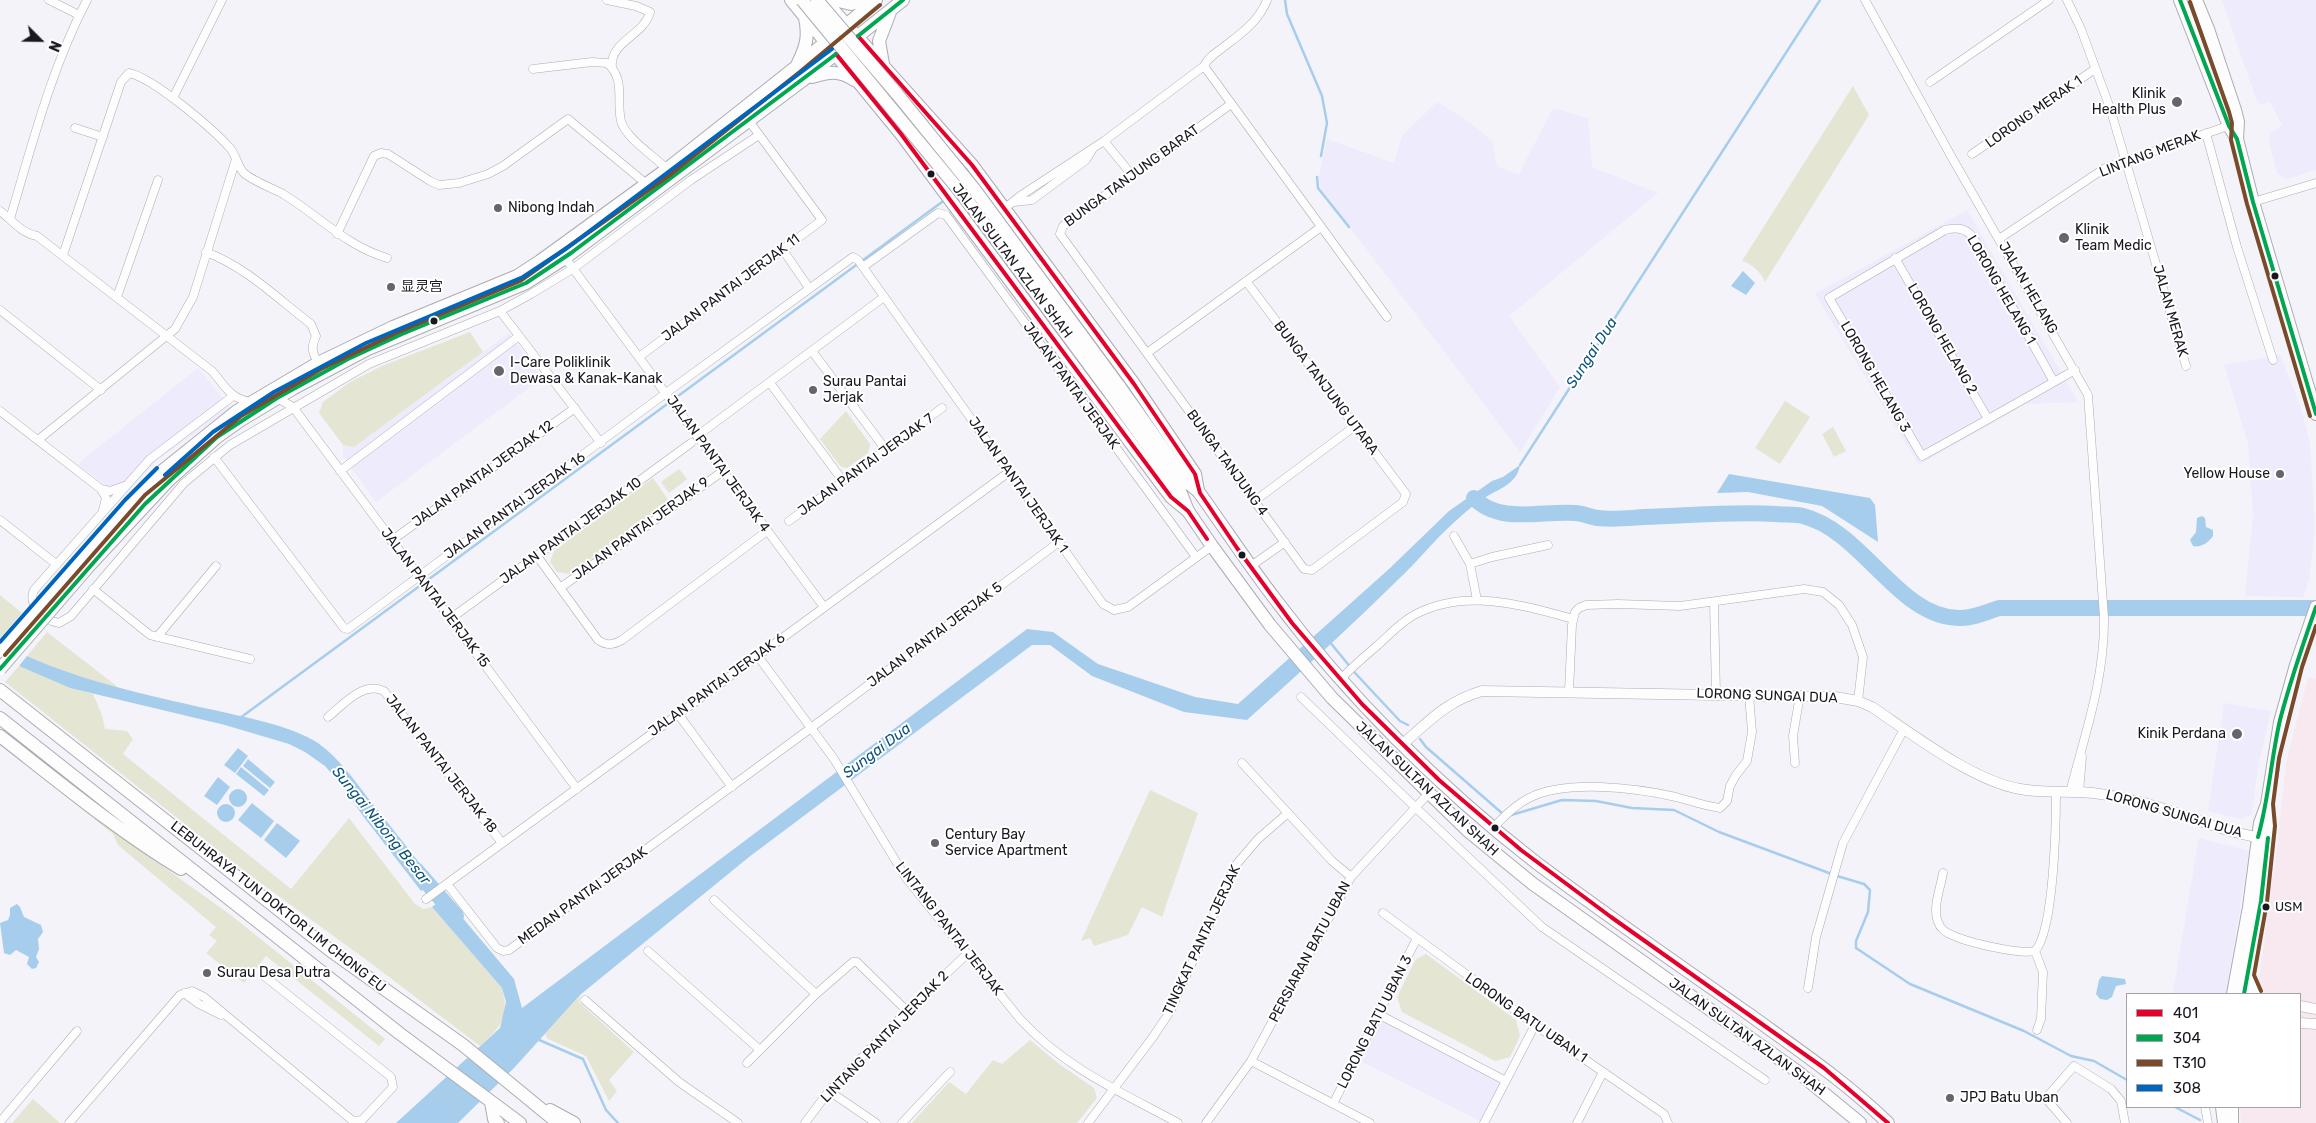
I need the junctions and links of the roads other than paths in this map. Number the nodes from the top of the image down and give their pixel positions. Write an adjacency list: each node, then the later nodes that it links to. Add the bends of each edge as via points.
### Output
1 (49, 0): 20 (street)
2 (87, 0): 20 (street)
3 (607, 0): 29 (street, via 650,12 648,21 638,33 615,50)
4 (791, 0): 21 (main road, JALAN SULTAN AZLAN SHAH)
5 (802, 0): 90 (main road, JALAN SULTAN AZLAN SHAH, bridge, via 951,179)
6 (817, 0): 90 (main road, JALAN SULTAN AZLAN SHAH, bridge, via 969,183)
7 (825, 0): 22 (main road, JALAN SULTAN AZLAN SHAH)
8 (834, 0): 9 (main road, via 851,4)
9 (863, 0)
10 (876, 0): 22 (main road)
11 (903, 0): 19 (main road)
12 (1266, 0): 28 (street, via 1249,27)
13 (1865, 0): 60 (street, JALAN HELANG)
14 (2049, 0): 33 (street)
15 (2068, 0): 31 (street, JALAN MERAK)
16 (2180, 0): 38 (main road)
17 (220, 1): 35 (street)
18 (2200, 4): 38 (main road)
19 (891, 9): 23 (main road); 27 (main road, via 880,33)
20 (79, 15): 57 (street, via 40,115)
21 (804, 15): 24 (main road, JALAN SULTAN AZLAN SHAH); 26 (main road, via 807,43)
22 (846, 25): 23 (main road, JALAN SULTAN AZLAN SHAH); 24 (main road)
23 (858, 36): 25 (main road); 27 (main road, JALAN SULTAN AZLAN SHAH)
24 (826, 42): 25 (main road, JALAN SULTAN AZLAN SHAH); 26 (main road)
25 (836, 54): 32 (main road); 34 (main road, JALAN SULTAN AZLAN SHAH)
26 (797, 66): 49 (main road)
27 (884, 66): 41 (main road, JALAN SULTAN AZLAN SHAH)
28 (1204, 66): 36 (street); 44 (street)
29 (612, 68): 30 (street, via 600,62); 49 (street, via 619,84 620,116 624,129)
30 (533, 69)
31 (2096, 69): 46 (street, LORONG MERAK 1); 48 (street, JALAN MERAK)
32 (802, 81): 34 (main road, via 832,72); 37 (main road)
33 (1930, 82)
34 (863, 85): 45 (main road, JALAN SULTAN AZLAN SHAH)
35 (174, 98): 43 (street, via 139,75 129,73 121,82); 47 (street, via 231,149)
36 (1231, 104): 50 (street, BUNGA TANJUNG BARAT); 58 (street)
37 (749, 121): 42 (street); 49 (main road)
38 (2234, 124): 40 (street, LINTANG MERAK); 54 (main road)
39 (75, 128): 43 (street)
40 (2206, 133): 48 (street, LINTANG MERAK); 83 (street, via 2237,247)
41 (945, 134): 45 (main road, via 925,131 916,140); 55 (main road, JALAN SULTAN AZLAN SHAH)
42 (759, 135): 61 (street, JALAN PANTAI JERJAK 11, via 822,220); 69 (street, via 691,180)
43 (103, 137): 64 (street)
44 (1104, 141): 50 (street); 55 (street)
45 (915, 154): 120 (main road, JALAN SULTAN AZLAN SHAH, via 1171,497)
46 (1972, 154)
47 (236, 159): 59 (street, via 243,172 296,203); 62 (street)
48 (2126, 160): 60 (street, LINTANG MERAK, via 2098,172); 85 (street, JALAN MERAK)
49 (670, 173): 53 (main road)
50 (1132, 175): 81 (street, BUNGA TANJUNG BARAT, via 1063,226 1060,234)
51 (158, 180): 72 (street)
52 (2316, 183): 54 (street)
53 (650, 188): 59 (street, via 568,119 503,166 451,185 430,182 388,154 374,156); 63 (main road)
54 (2253, 202): 101 (main road)
55 (1009, 206): 117 (main road, JALAN SULTAN AZLAN SHAH, via 1196,474)
56 (0, 211): 57 (street)
57 (10, 218): 64 (street, via 24,231 37,236)
58 (1321, 227): 70 (street); 77 (street)
59 (337, 234): 65 (street)
60 (1999, 239): 86 (street, JALAN HELANG)
61 (783, 250): 71 (street); 82 (street, JALAN PANTAI JERJAK 11)
62 (206, 252): 78 (street, via 193,297); 84 (street, via 226,260 311,324 316,336 312,353)
63 (561, 254): 69 (street, JALAN PANTAI JERJAK 4); 84 (main road); 89 (main road, via 526,283 368,349)
64 (63, 255): 72 (street)
65 (387, 258)
66 (1895, 258): 74 (street, LORONG HELANG 1); 87 (street, LORONG HELANG 1, via 1946,230 1960,228 1969,233); 102 (street, LORONG HELANG 2)
67 (858, 260): 68 (street, JALAN PANTAI JERJAK 1); 71 (street, JALAN PANTAI JERJAK 16, via 850,258)
68 (863, 267): 73 (street, JALAN PANTAI JERJAK 1); 131 (street, JALAN PANTAI JERJAK, via 938,213 946,215)
69 (574, 268): 76 (street); 82 (street, JALAN PANTAI JERJAK 4)
70 (1246, 281): 81 (street); 103 (street, BUNGA TANJUNG UTARA)
71 (809, 288): 92 (street, JALAN PANTAI JERJAK 16)
72 (117, 296): 78 (street)
73 (884, 297): 80 (street); 112 (street, JALAN PANTAI JERJAK 1)
74 (1829, 298): 102 (street, LORONG HELANG 3, via 1922,456)
75 (0, 310): 91 (street)
76 (500, 311): 79 (street); 96 (street, via 369,364)
77 (1388, 317)
78 (168, 336): 91 (street); 93 (street, via 212,371)
79 (519, 336): 97 (street); 110 (street)
80 (812, 351): 88 (street); 108 (street)
81 (1147, 354): 118 (street, BUNGA TANJUNG 4)
82 (639, 357): 92 (street, JALAN PANTAI JERJAK 4)
83 (2273, 360)
84 (318, 363): 95 (main road)
85 (2186, 366)
86 (2075, 370): 87 (street); 172 (street, JALAN HELANG, via 2090,405 2104,618 2102,661)
87 (2054, 382): 102 (street)
88 (770, 383): 104 (street); 114 (street)
89 (294, 388): 94 (main road); 96 (street)
90 (1114, 389): 117 (main road, JALAN SULTAN AZLAN SHAH, via 1187,482); 120 (main road, JALAN SULTAN AZLAN SHAH, via 1180,491)
91 (101, 390): 105 (street)
92 (668, 397): 104 (street, JALAN PANTAI JERJAK 4); 106 (street, JALAN PANTAI JERJAK 16)
93 (231, 398): 95 (street); 100 (street); 115 (street, via 157,452)
94 (277, 398): 96 (street, JALAN PANTAI JERJAK 15); 113 (main road, via 216,437)
95 (252, 402): 100 (main road)
96 (293, 407): 109 (street); 110 (street, JALAN PANTAI JERJAK 15)
97 (575, 408): 106 (street); 125 (street, JALAN PANTAI JERJAK 12)
98 (942, 408): 108 (street, JALAN PANTAI JERJAK 7)
99 (0, 411): 105 (street)
100 (237, 411): 113 (main road, via 207,434)
101 (2316, 414)
102 (1988, 419)
103 (1355, 426): 118 (street); 136 (street, BUNGA TANJUNG UTARA, via 1406,496 1403,502)
104 (697, 436): 111 (street, JALAN PANTAI JERJAK 4)
105 (38, 440): 116 (street)
106 (601, 442): 137 (street, JALAN PANTAI JERJAK 16)
107 (691, 443): 130 (street, JALAN PANTAI JERJAK 10)
108 (886, 450): 114 (street, JALAN PANTAI JERJAK 7)
109 (214, 457): 137 (street, JALAN PANTAI JERJAK 16, via 346,629); 139 (street, via 184,483)
110 (340, 471): 125 (street, JALAN PANTAI JERJAK 15)
111 (723, 471): 123 (street, JALAN PANTAI JERJAK 4); 138 (street, JALAN PANTAI JERJAK 9)
112 (1009, 472): 126 (street, JALAN PANTAI JERJAK 1); 142 (street, JALAN PANTAI JERJAK 6)
113 (165, 476): 147 (main road, bridge, via 130,504); 150 (main road, bridge)
114 (843, 481): 122 (street, JALAN PANTAI JERJAK 7)
115 (124, 486): 116 (street, via 110,491); 119 (street)
116 (101, 489): 119 (street, via 106,498)
117 (1198, 491): 135 (main road, JALAN SULTAN AZLAN SHAH)
118 (1256, 500): 127 (street, BUNGA TANJUNG 4)
119 (104, 510): 132 (street)
120 (1188, 511): 129 (main road, JALAN SULTAN AZLAN SHAH)
121 (0, 520): 132 (street)
122 (789, 521)
123 (767, 531): 138 (street, via 614,644 598,640); 142 (street, JALAN PANTAI JERJAK 4)
124 (1454, 536): 133 (street)
125 (392, 541): 137 (street, JALAN PANTAI JERJAK 15)
126 (1059, 542): 131 (street, JALAN PANTAI JERJAK 1, via 1103,604 1114,610 1128,606); 162 (street, JALAN PANTAI JERJAK 5)
127 (1285, 542): 135 (street); 136 (street, BUNGA TANJUNG 4)
128 (1548, 545): 133 (street)
129 (1212, 546): 131 (street, JALAN PANTAI JERJAK 1); 173 (main road, JALAN SULTAN AZLAN SHAH, via 1309,673)
130 (538, 556): 138 (street); 144 (street, JALAN PANTAI JERJAK 10)
131 (1196, 557)
132 (56, 564): 139 (street, via 32,596 33,604 48,619 63,622)
133 (1470, 564): 140 (street)
134 (216, 566): 146 (street)
135 (1251, 566): 151 (main road, JALAN SULTAN AZLAN SHAH, via 1324,660)
136 (1308, 570)
137 (419, 579): 144 (street, JALAN PANTAI JERJAK 15)
138 (560, 588)
139 (93, 589): 146 (street, via 143,632)
140 (1477, 600): 145 (street, via 1499,601); 151 (street, via 1452,602 1416,614)
141 (1714, 603): 145 (street, via 1586,605 1575,612); 154 (street); 158 (street, via 1804,589 1823,592 1838,605 1852,625 1863,657)
142 (824, 607): 148 (street, JALAN PANTAI JERJAK 6)
143 (2314, 611): 178 (main road, via 2280,722 2267,804 2269,825)
144 (450, 619): 171 (street, JALAN PANTAI JERJAK 15)
145 (1573, 619): 153 (street)
146 (157, 637): 149 (street)
147 (0, 651)
148 (757, 655): 159 (street, JALAN PANTAI JERJAK 6); 162 (street, LINTANG PANTAI JERJAK)
149 (250, 659)
150 (0, 669)
151 (1345, 675): 166 (main road, JALAN SULTAN AZLAN SHAH)
152 (0, 690): 217 (main road, LEBUHRAYA TUN DOKTOR LIM CHONG EU, via 331,951 463,1045)
153 (1569, 691): 154 (street, LORONG SUNGAI DUA); 166 (street, LORONG SUNGAI DUA, via 1482,691 1461,697 1444,707)
154 (1716, 694): 155 (street, LORONG SUNGAI DUA)
155 (1749, 695): 156 (street, LORONG SUNGAI DUA); 177 (street, via 1752,732 1747,761 1730,786 1727,801 1720,808 1674,797 1591,787 1557,789 1529,798)
156 (1800, 695): 158 (street, LORONG SUNGAI DUA); 169 (street, via 1793,736)
157 (1301, 697): 175 (street)
158 (1858, 702): 163 (street, LORONG SUNGAI DUA, via 1872,707)
159 (678, 714): 170 (street); 171 (street, JALAN PANTAI JERJAK 6)
160 (328, 717): 179 (street, JALAN PANTAI JERJAK 18, via 364,689 374,687 384,691)
161 (0, 718): 183 (main road, LEBUHRAYA TUN DOKTOR LIM CHONG EU)
162 (811, 728): 170 (street, MEDAN PANTAI JERJAK); 190 (street, LINTANG PANTAI JERJAK, via 850,784 906,878)
163 (1904, 728): 174 (street, LORONG SUNGAI DUA, via 1979,776 2018,789); 193 (street, via 1843,843 1816,937)
164 (0, 736): 167 (main road)
165 (0, 742): 167 (main road)
166 (1403, 744): 177 (main road, JALAN SULTAN AZLAN SHAH, via 1446,786)
167 (13, 746): 183 (main road, via 144,846)
168 (1242, 763): 176 (street)
169 (1795, 763)
170 (732, 786): 182 (street, MEDAN PANTAI JERJAK, via 510,950 496,948)
171 (577, 789): 179 (street, JALAN PANTAI JERJAK 6)
172 (2075, 792): 174 (street, LORONG SUNGAI DUA); 178 (street, LORONG SUNGAI DUA, via 2098,793 2146,804)
173 (1429, 793): 175 (street, PERSIARAN BATU UBAN); 241 (main road, JALAN SULTAN AZLAN SHAH, via 1467,830 1533,884 1798,1072)
174 (2056, 793): 189 (street, via 2055,860 2042,940)
175 (1414, 807): 181 (street, PERSIARAN BATU UBAN); 213 (street, via 1542,927)
176 (1288, 813): 181 (street); 215 (street, TINGKAT PANTAI JERJAK, via 1258,839 1235,866 1171,1010)
177 (1498, 822): 242 (main road, JALAN SULTAN AZLAN SHAH, via 1563,882 1810,1058)
178 (2263, 838): 192 (main road, via 2261,901); 194 (main road)
179 (502, 843): 182 (street, JALAN PANTAI JERJAK 6)
180 (1943, 873): 189 (street, via 1937,910 1937,921 1943,929 1960,939 2022,953)
181 (1350, 877): 209 (street, PERSIARAN BATU UBAN)
182 (444, 886): 184 (street, JALAN PANTAI JERJAK 6)
183 (219, 893): 218 (main road, LEBUHRAYA TUN DOKTOR LIM CHONG EU)
184 (426, 900)
185 (714, 900): 197 (street)
186 (1383, 913): 187 (street, LORONG BATU UBAN 1)
187 (1416, 940): 202 (street, LORONG BATU UBAN 3); 205 (street, LORONG BATU UBAN 1)
188 (648, 951): 208 (street)
189 (2034, 951): 206 (street, via 2043,972 2041,1019)
190 (968, 954): 201 (street, LINTANG PANTAI JERJAK 2); 215 (street, LINTANG PANTAI JERJAK, via 1030,1031 1059,1055)
191 (264, 975): 224 (street, via 391,1077 393,1087 362,1120 353,1121 204,997 192,991 184,993)
192 (2247, 976): 195 (main road); 196 (main road)
193 (1808, 988)
194 (2233, 993)
195 (2244, 993)
196 (2255, 993)
197 (816, 994): 201 (street, via 856,962); 208 (street)
198 (586, 1000): 230 (street, via 686,1088)
199 (2301, 1006): 200 (street)
200 (2316, 1009)
201 (907, 1011): 216 (street, LINTANG PANTAI JERJAK 2)
202 (1378, 1014): 214 (street); 219 (street, LORONG BATU UBAN 3)
203 (2301, 1023): 204 (street)
204 (2316, 1024)
205 (1535, 1025): 212 (street, LORONG BATU UBAN 1); 214 (street)
206 (2037, 1030)
207 (77, 1031): 223 (street)
208 (760, 1050): 210 (street)
209 (1251, 1061): 219 (street); 236 (street, PERSIARAN BATU UBAN)
210 (747, 1063)
211 (950, 1072): 233 (street)
212 (1603, 1072): 239 (street); 240 (street, LORONG BATU UBAN 1, via 1664,1114)
213 (1765, 1080)
214 (1506, 1081): 238 (street)
215 (1112, 1090): 234 (street, TINGKAT PANTAI JERJAK); 235 (street, LINTANG PANTAI JERJAK)
216 (829, 1091): 231 (street, LINTANG PANTAI JERJAK 2); 232 (street)
217 (528, 1098): 228 (main road, LEBUHRAYA TUN DOKTOR LIM CHONG EU); 229 (main road)
218 (493, 1103): 225 (main road, via 494,1119); 226 (main road); 227 (main road, LEBUHRAYA TUN DOKTOR LIM CHONG EU)
219 (1333, 1104): 237 (street)
220 (2205, 1108): 245 (street)
221 (2222, 1108): 246 (main road)
222 (2232, 1108): 247 (main road)
223 (0, 1122)
224 (69, 1123)
225 (498, 1123)
226 (508, 1123)
227 (520, 1123)
228 (558, 1123)
229 (574, 1123)
230 (738, 1123)
231 (805, 1123)
232 (876, 1123)
233 (902, 1123)
234 (1088, 1123)
235 (1178, 1123)
236 (1206, 1123)
237 (1370, 1123)
238 (1484, 1123)
239 (1578, 1123)
240 (1668, 1123)
241 (1860, 1123)
242 (1888, 1123)
243 (2067, 1123): 244 (street, via 2047,1097 2074,1066 2111,1089 2121,1100)
244 (2125, 1123)
245 (2208, 1123)
246 (2224, 1123)
247 (2232, 1123)

